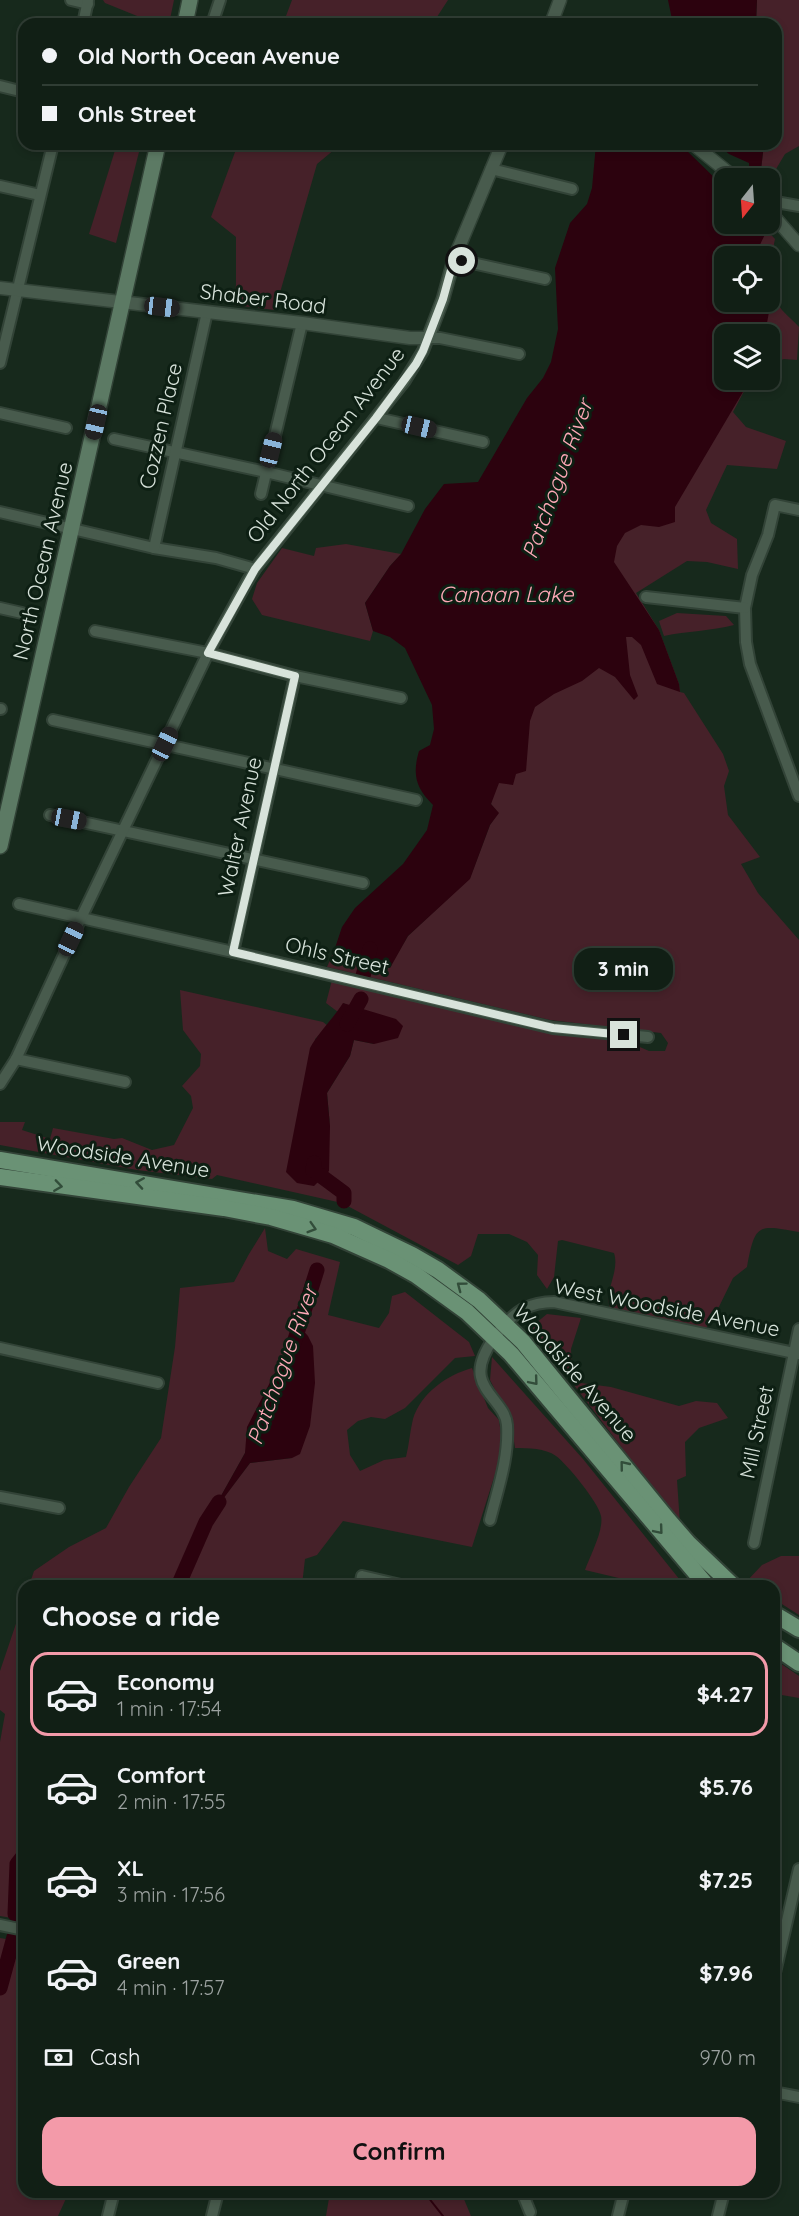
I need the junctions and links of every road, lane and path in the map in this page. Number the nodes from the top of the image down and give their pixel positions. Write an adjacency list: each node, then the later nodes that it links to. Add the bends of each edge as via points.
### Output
1 (71, 0): 5 (street)
2 (190, 0): 7 (main road)
3 (220, 0): 8 (street)
4 (560, 0): 9 (street)
5 (88, 2): 6 (street)
6 (84, 18)
7 (186, 18)
8 (214, 18)
9 (554, 18)
10 (0, 86): 11 (street)
11 (18, 90)
12 (51, 150): 20 (street)
13 (157, 150): 29 (main road, North Ocean Avenue)
14 (499, 150): 17 (street, Old North Ocean Avenue)
15 (700, 150): 16 (street)
16 (723, 168)
17 (491, 169): 19 (street); 25 (street, Old North Ocean Avenue)
18 (0, 186): 20 (street)
19 (572, 189)
20 (40, 195): 28 (street)
21 (780, 203): 22 (street)
22 (799, 206)
23 (780, 223): 24 (street)
24 (799, 245)
25 (454, 259): 26 (street); 32 (street, Old North Ocean Avenue)
26 (545, 279)
27 (0, 288): 28 (street, Shaber Road)
28 (16, 290): 29 (street, Shaber Road); 34 (street)
29 (123, 302): 30 (street, Shaber Road); 47 (main road, North Ocean Avenue)
30 (207, 312): 31 (street, Shaber Road); 40 (street, Cozzen Place)
31 (302, 322): 32 (street, Shaber Road); 41 (street)
32 (428, 338): 33 (street, Shaber Road); 36 (street, Old North Ocean Avenue, via 416,364)
33 (519, 354)
34 (0, 363)
35 (0, 413): 37 (street)
36 (376, 418): 39 (street); 42 (street, Old North Ocean Avenue)
37 (66, 428)
38 (114, 439): 40 (street)
39 (483, 442)
40 (176, 452): 41 (street); 48 (street, Cozzen Place)
41 (266, 472): 42 (street); 43 (street)
42 (321, 486): 44 (street); 49 (street, Old North Ocean Avenue)
43 (261, 494)
44 (408, 506)
45 (799, 510): 52 (street, via 775,505)
46 (0, 512): 47 (street)
47 (72, 529): 48 (street); 64 (main road, North Ocean Avenue)
48 (154, 548): 49 (street)
49 (255, 569): 55 (street, Old North Ocean Avenue)
50 (646, 597): 52 (street)
51 (0, 608): 53 (street)
52 (745, 608): 61 (street, via 750,664)
53 (22, 613)
54 (95, 631): 55 (street)
55 (208, 653): 56 (street); 59 (street, Old North Ocean Avenue)
56 (295, 676): 57 (street); 60 (street, Walter Avenue)
57 (401, 698)
58 (53, 720): 59 (street)
59 (165, 744): 60 (street); 66 (street, Old North Ocean Avenue)
60 (273, 767): 63 (street); 68 (street, Walter Avenue)
61 (795, 773): 62 (street)
62 (799, 796)
63 (416, 800)
64 (5, 805): 67 (main road, North Ocean Avenue)
65 (50, 815): 66 (street)
66 (124, 830): 68 (street); 71 (street, Old North Ocean Avenue)
67 (0, 846)
68 (254, 859): 69 (street); 72 (street, Walter Avenue)
69 (363, 883)
70 (19, 904): 71 (street, Ohls Street)
71 (81, 918): 72 (street, Ohls Street); 74 (street, Old North Ocean Avenue)
72 (233, 952): 73 (street, Ohls Street, via 553,1028)
73 (648, 1037)
74 (16, 1059): 75 (street); 76 (street, Old North Ocean Avenue)
75 (125, 1082)
76 (0, 1084)
77 (0, 1160): 80 (main road, Woodside Avenue, one-way to 77, via 472,1295 426,1262 368,1233 324,1217 260,1202)
78 (0, 1177): 80 (main road, Woodside Avenue, one-way to 80, via 240,1211 316,1229 416,1275)
79 (799, 1329): 82 (street, Mill Street)
80 (500, 1330): 82 (street, West Woodside Avenue, via 531,1306 554,1302); 86 (street, via 482,1361 480,1374 507,1421 507,1454); 88 (main road, Woodside Avenue, one-way to 88); 89 (main road, Woodside Avenue, one-way to 80, via 675,1528 556,1381)
81 (0, 1348): 83 (street)
82 (796, 1354): 87 (street, Mill Street)
83 (158, 1383)
84 (0, 1497): 85 (street)
85 (59, 1508)
86 (490, 1520)
87 (754, 1543)
88 (702, 1580)
89 (726, 1580)
90 (780, 1618): 91 (main road)
91 (799, 1629)
92 (780, 1650): 93 (main road)
93 (799, 1663)
94 (799, 1869): 97 (street)
95 (0, 1925): 96 (street)
96 (18, 1929)
97 (780, 1951)
98 (780, 2093): 99 (street)
99 (799, 2097)
100 (112, 2198): 106 (street)
101 (216, 2198): 107 (street)
102 (524, 2198): 105 (street)
103 (622, 2198): 108 (street)
104 (722, 2198): 109 (street)
105 (530, 2212)
106 (108, 2216)
107 (212, 2216)
108 (618, 2216)
109 (718, 2216)

